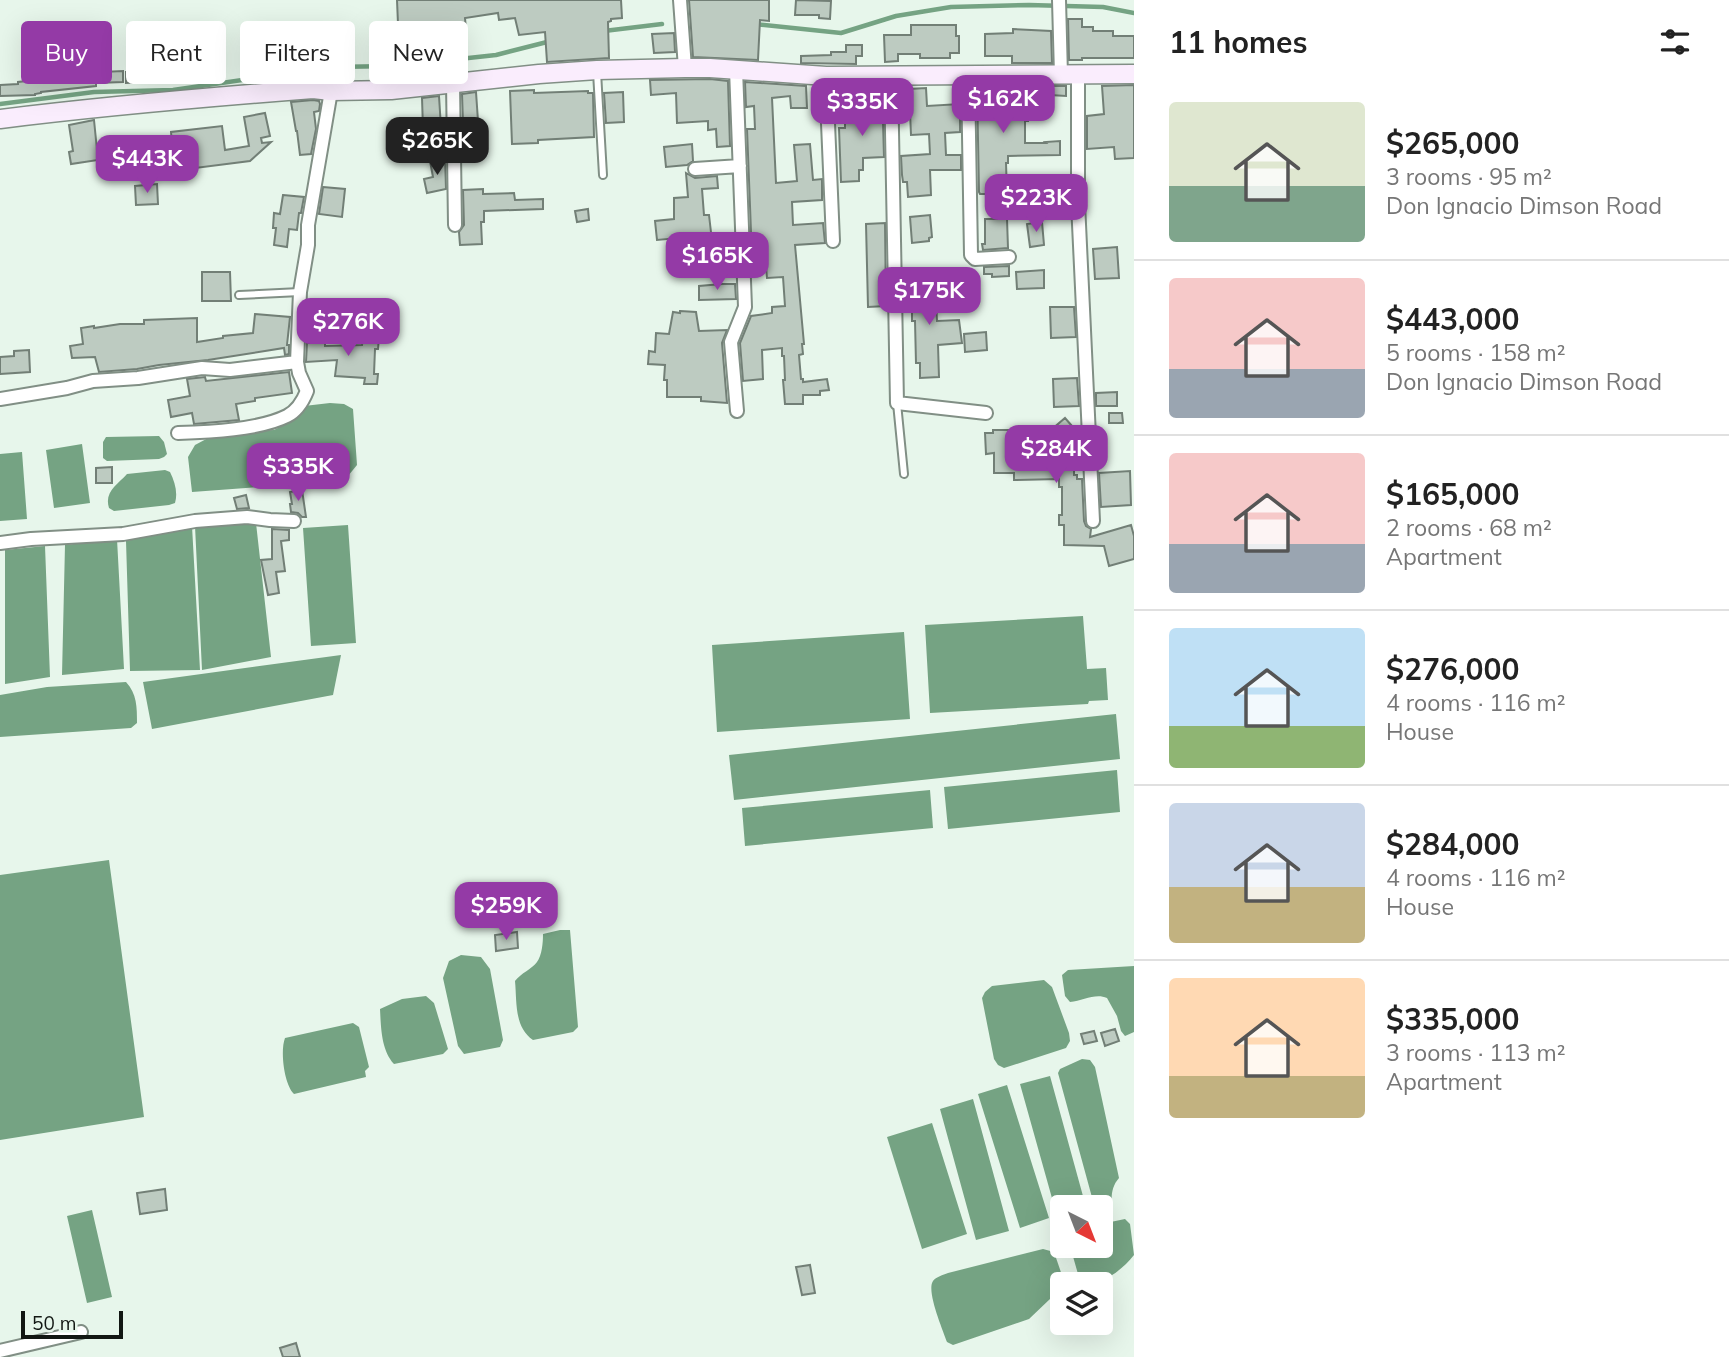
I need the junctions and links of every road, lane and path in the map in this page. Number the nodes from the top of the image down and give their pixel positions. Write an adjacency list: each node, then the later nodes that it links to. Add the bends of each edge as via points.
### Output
1 (680, 0): 3 (street)
2 (1059, 0): 7 (street)
3 (685, 68): 4 (street); 5 (street)
4 (736, 69): 8 (street); 16 (street)
5 (597, 70): 11 (street); 18 (lane)
6 (1134, 74): 7 (street)
7 (1070, 75): 9 (street); 32 (street)
8 (825, 76): 10 (street); 20 (street)
9 (968, 76): 10 (street); 21 (street, via 971,255 975,259)
10 (891, 77): 26 (street)
11 (468, 81)
12 (444, 84): 14 (street)
13 (453, 84): 19 (street)
14 (331, 91): 15 (street, via 127,104); 22 (street)
15 (0, 119)
16 (740, 166): 17 (street); 27 (street, via 745,307 731,342)
17 (695, 169)
18 (603, 175)
19 (455, 225)
20 (833, 241)
21 (1009, 257)
22 (300, 292): 23 (lane); 24 (street)
23 (239, 295)
24 (297, 362): 25 (street, via 93,381); 29 (street, via 307,391 288,416 257,426)
25 (0, 399)
26 (897, 403): 28 (street); 30 (lane)
27 (737, 411)
28 (986, 413)
29 (178, 433)
30 (904, 474)
31 (294, 521): 33 (street, via 247,517 123,534)
32 (1093, 521)
33 (0, 543)
34 (81, 1332): 35 (street)
35 (0, 1351)

